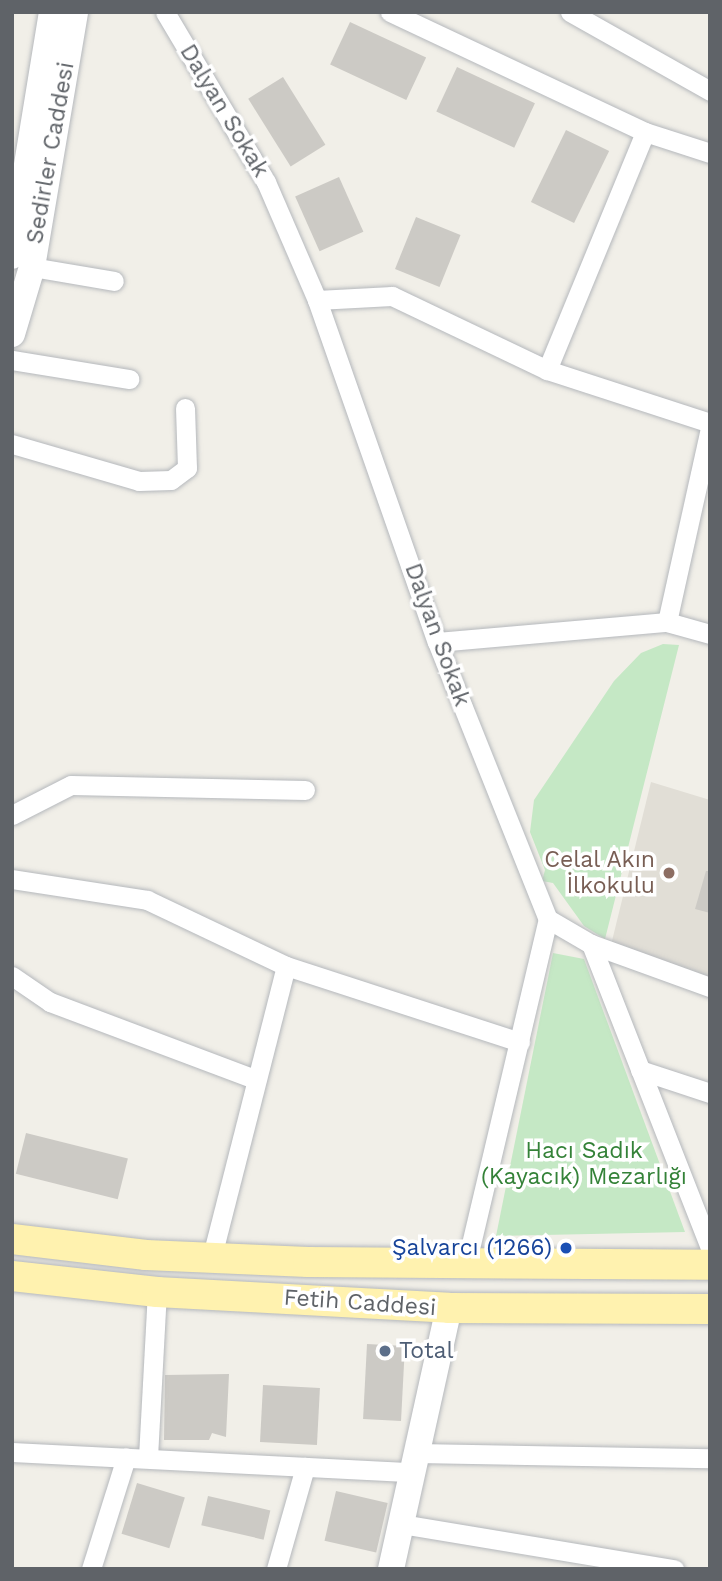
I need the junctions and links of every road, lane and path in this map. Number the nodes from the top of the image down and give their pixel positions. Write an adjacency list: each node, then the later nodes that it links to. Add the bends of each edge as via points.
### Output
1 (52, 12): 9 (main road, Sedirler Caddesi)
2 (75, 12): 9 (main road, Sedirler Caddesi)
3 (165, 12): 11 (street, Dalyan Sokak, via 266,182)
4 (390, 12): 7 (street)
5 (570, 12): 6 (street)
6 (710, 91)
7 (645, 132): 8 (street); 14 (street)
8 (709, 148)
9 (22, 262): 10 (street); 12 (main road, Sedirler Caddesi)
10 (114, 281)
11 (317, 300): 14 (street, via 392,296); 21 (street, Dalyan Sokak)
12 (12, 334)
13 (12, 360): 15 (street)
14 (547, 370): 17 (street)
15 (129, 379)
16 (185, 408): 18 (street, via 187,468 171,480 139,481)
17 (710, 426): 19 (street)
18 (12, 444)
19 (667, 622): 20 (street); 21 (street)
20 (710, 634)
21 (438, 642): 25 (street, Dalyan Sokak)
22 (305, 790): 23 (street, via 71,785)
23 (12, 815)
24 (12, 879): 27 (street, via 147,900)
25 (548, 919): 26 (street); 30 (street)
26 (591, 944): 29 (street); 31 (street)
27 (286, 966): 30 (street); 32 (street)
28 (12, 976): 32 (street, via 50,1002)
29 (710, 987)
30 (520, 1042): 37 (street)
31 (640, 1070): 33 (street); 35 (street)
32 (255, 1079): 36 (street)
33 (710, 1093)
34 (12, 1239): 36 (main road, Fetih Caddesi, via 146,1255)
35 (710, 1248)
36 (212, 1256): 38 (main road, Fetih Caddesi)
37 (467, 1261): 38 (main road, Fetih Caddesi); 39 (main road, Fetih Caddesi)
38 (307, 1262): 42 (main road)
39 (710, 1265)
40 (12, 1276): 41 (main road, Fetih Caddesi)
41 (157, 1292): 42 (main road, Fetih Caddesi); 47 (street)
42 (304, 1299): 43 (main road, Fetih Caddesi)
43 (449, 1308): 44 (main road, Fetih Caddesi); 49 (main road)
44 (710, 1309)
45 (12, 1452): 46 (street)
46 (126, 1457): 47 (street); 52 (street)
47 (148, 1457): 50 (street)
48 (710, 1458): 49 (street)
49 (414, 1462): 50 (street); 51 (main road)
50 (305, 1467): 53 (street)
51 (401, 1524): 54 (main road); 55 (street)
52 (91, 1569)
53 (276, 1569)
54 (391, 1569)
55 (674, 1569)

